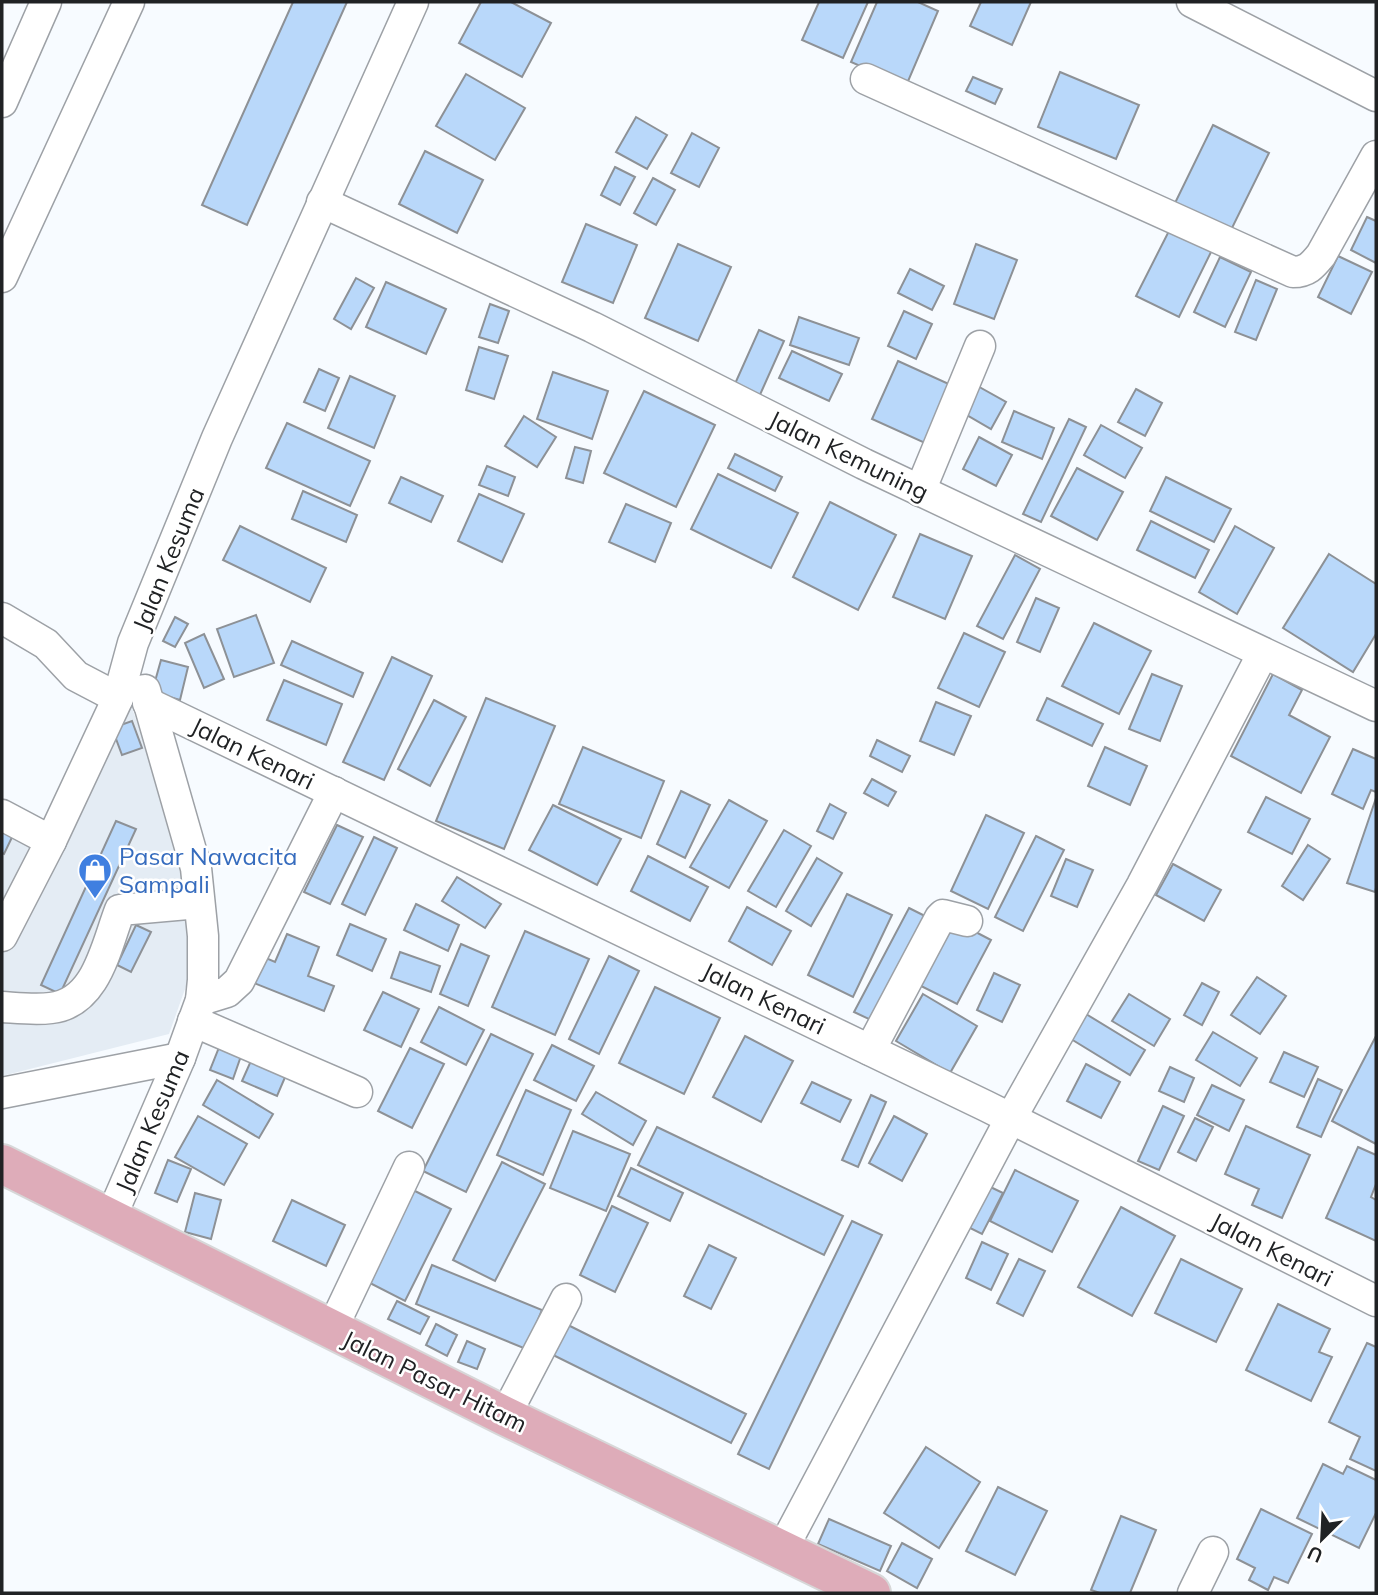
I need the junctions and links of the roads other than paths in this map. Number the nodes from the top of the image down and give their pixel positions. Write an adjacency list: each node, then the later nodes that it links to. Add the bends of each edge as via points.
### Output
1 (47, 2): 7 (street)
2 (129, 2): 10 (street)
3 (413, 2): 9 (street, Jalan Kesuma)
4 (1192, 2): 6 (street)
5 (866, 79): 8 (street, via 1293,272 1311,267 1321,255)
6 (1376, 96)
7 (2, 102)
8 (1376, 156)
9 (322, 202): 12 (street, Jalan Kemuning, via 592,327); 14 (street, Jalan Kesuma, via 217,438)
10 (3, 273)
11 (980, 346): 12 (street)
12 (920, 491): 15 (street, Jalan Kemuning)
13 (2, 618): 16 (street, via 46,644 76,676)
14 (133, 643): 16 (street); 17 (street, Jalan Kesuma)
15 (1255, 649): 18 (street, Jalan Kemuning); 31 (street, via 1142,885)
16 (118, 698): 21 (street)
17 (148, 703): 19 (street, Jalan Kenari); 22 (street, Jalan Kesuma, via 186,829)
18 (1376, 706)
19 (334, 792): 26 (street, via 239,981); 27 (street, Jalan Kenari)
20 (2, 815): 21 (street)
21 (51, 841): 24 (street)
22 (200, 903): 25 (street, via 120,910 93,979 77,1000 54,1008); 26 (street, Jalan Kesuma, via 203,936)
23 (967, 921): 27 (street, via 940,918)
24 (2, 936)
25 (2, 1007)
26 (197, 1010): 28 (street, Jalan Kesuma); 29 (street)
27 (870, 1050): 31 (street, Jalan Kenari)
28 (180, 1058): 30 (street); 34 (street, Jalan Kesuma)
29 (357, 1092)
30 (2, 1093)
31 (1001, 1113): 35 (street, Jalan Kenari); 39 (street)
32 (2, 1164): 34 (main road, Jalan Pasar Hitam)
33 (409, 1167): 37 (street)
34 (111, 1217): 37 (main road, Jalan Pasar Hitam)
35 (1373, 1292)
36 (566, 1298): 38 (street)
37 (332, 1329): 38 (main road, Jalan Pasar Hitam)
38 (505, 1416): 39 (main road, Jalan Pasar Hitam)
39 (767, 1542): 41 (main road, Jalan Pasar Hitam)
40 (1213, 1552): 42 (street)
41 (871, 1593)
42 (1193, 1593)

